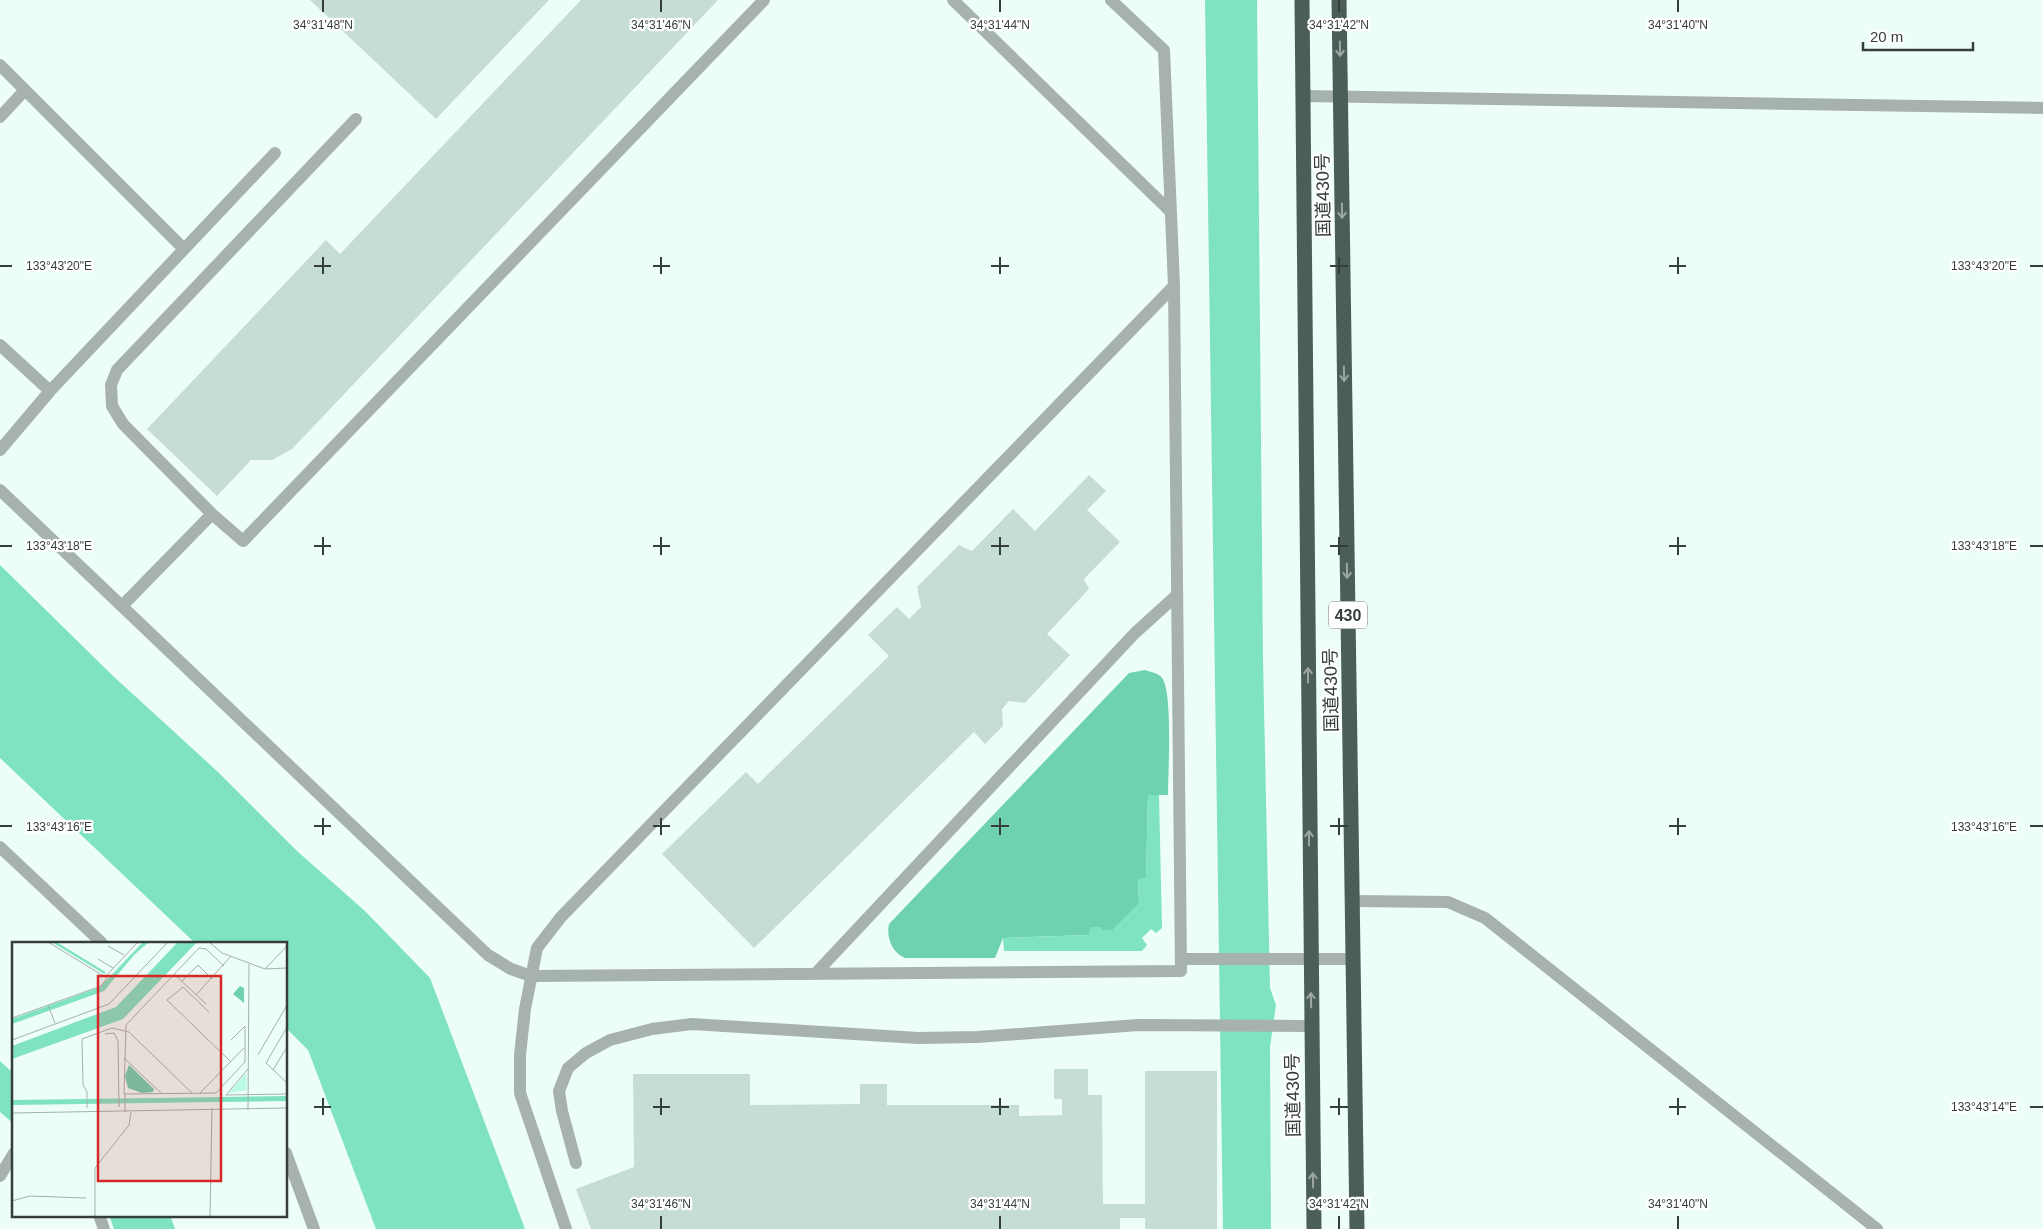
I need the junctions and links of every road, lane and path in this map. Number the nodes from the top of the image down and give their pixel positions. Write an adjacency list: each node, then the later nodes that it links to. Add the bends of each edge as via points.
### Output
1 (764, 0): 21 (street, via 243,541)
2 (953, 0): 14 (street)
3 (1111, 0): 14 (street, via 1164,50)
4 (1302, 0): 8 (highway, 国道430号 / 430)
5 (1339, 0): 9 (highway, 国道430号 / 430, one-way to 9)
6 (0, 65): 7 (street)
7 (25, 90): 11 (street); 15 (street)
8 (1303, 96): 9 (street); 28 (highway, 国道430号 / 430, one-way to 8)
9 (1340, 97): 10 (street); 25 (highway, 国道430号 / 430, one-way to 25)
10 (2043, 108)
11 (0, 117)
12 (356, 119): 21 (street, via 117,370 111,385 112,406 123,424)
13 (275, 153): 15 (street)
14 (1171, 212): 16 (street)
15 (184, 249): 18 (street)
16 (1174, 286): 22 (street); 31 (street, via 560,917 537,948)
17 (0, 345): 18 (street)
18 (50, 391): 19 (street)
19 (0, 450)
20 (0, 490): 23 (street)
21 (212, 514): 23 (street)
22 (1178, 595): 27 (street); 30 (street, via 1135,633)
23 (122, 606): 31 (street, via 488,954 511,969)
24 (0, 847): 26 (street)
25 (1352, 900): 29 (highway, 国道430号 / 430); 43 (street, via 1448,902 1485,918)
26 (101, 942)
27 (1180, 958): 28 (street); 30 (street, via 1180,971)
28 (1310, 958): 29 (street); 32 (highway, 国道430号 / 430, one-way to 28)
29 (1353, 959): 42 (highway, 国道430号 / 430)
30 (815, 974): 31 (street)
31 (531, 976): 40 (street, via 520,1055 520,1093)
32 (1311, 1026): 35 (street, via 1138,1025 978,1037 918,1038 692,1024 652,1029 610,1040 568,1068 559,1091); 41 (highway, 国道430号 / 430, one-way to 32)
33 (8, 1156): 36 (street)
34 (288, 1158): 39 (street)
35 (576, 1163)
36 (0, 1176)
37 (99, 1216): 38 (street)
38 (104, 1229)
39 (314, 1229)
40 (566, 1229)
41 (1314, 1229)
42 (1357, 1229)
43 (1877, 1229)

